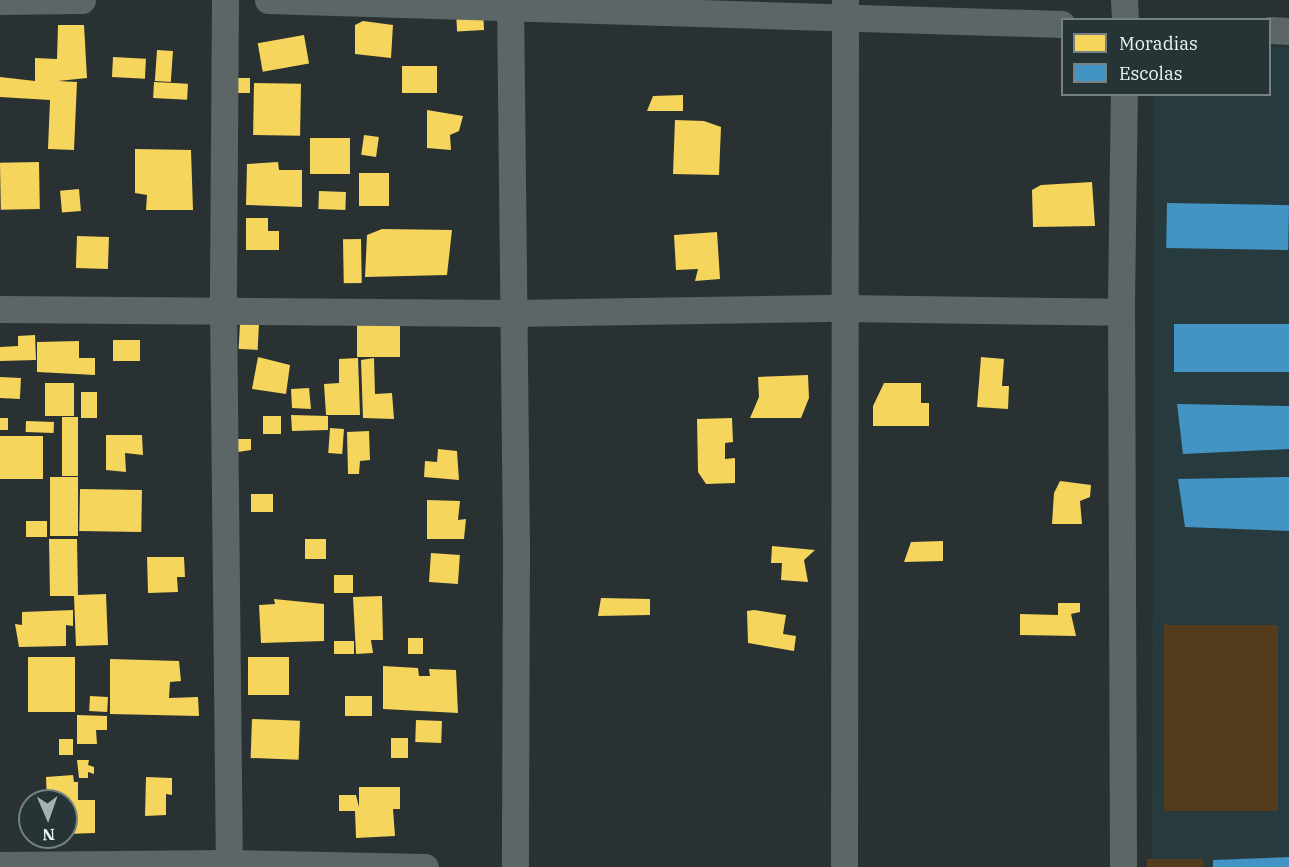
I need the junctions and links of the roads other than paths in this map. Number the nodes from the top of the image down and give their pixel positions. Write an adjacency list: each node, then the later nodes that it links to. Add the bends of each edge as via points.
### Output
1 (82, 0): 5 (street)
2 (225, 0): 13 (street)
3 (268, 0): 6 (street)
4 (1124, 0): 8 (street)
5 (0, 1)
6 (510, 4): 7 (street); 17 (street)
7 (845, 9): 9 (street); 14 (street)
8 (1125, 18)
9 (1061, 24)
10 (1271, 30): 11 (street)
11 (1289, 31)
12 (1124, 96): 16 (street)
13 (224, 308): 15 (street); 17 (street); 19 (street)
14 (844, 308): 16 (street); 17 (street); 22 (street)
15 (0, 309)
16 (1121, 312): 23 (street)
17 (511, 313): 21 (street, via 516,549)
18 (0, 865): 19 (street)
19 (229, 865): 20 (street)
20 (425, 867)
21 (515, 867)
22 (844, 867)
23 (1123, 867)

